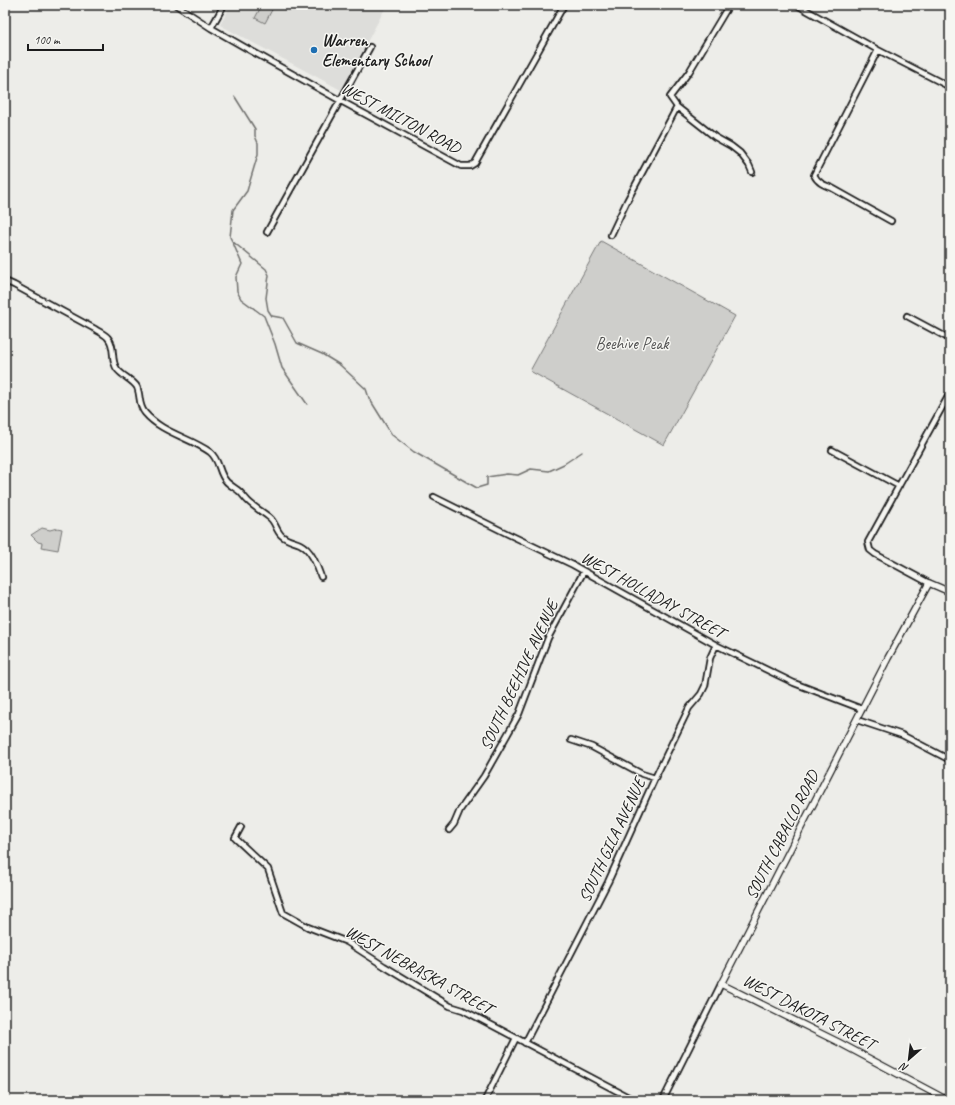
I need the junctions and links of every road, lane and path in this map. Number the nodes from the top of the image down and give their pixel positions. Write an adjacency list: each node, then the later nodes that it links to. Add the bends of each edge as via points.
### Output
1 (176, 5): 6 (street, WEST MILTON ROAD)
2 (224, 5): 6 (street)
3 (564, 5): 10 (street, WEST MILTON ROAD, via 475,163 470,166 461,166)
4 (729, 5): 11 (street, via 689,72 670,97)
5 (797, 5): 8 (street)
6 (211, 28): 10 (street, WEST MILTON ROAD)
7 (370, 47): 10 (street)
8 (878, 50): 9 (street); 13 (street, via 814,175 823,185)
9 (950, 87)
10 (340, 101): 14 (street)
11 (677, 107): 12 (street, via 740,153); 15 (street)
12 (752, 172)
13 (891, 221)
14 (267, 232)
15 (611, 235)
16 (5, 281): 24 (street, via 107,337 112,346 116,369 136,386 140,405 145,413 169,432 210,452 217,459 226,481 272,519 282,536 307,549 316,562)
17 (907, 316): 18 (street)
18 (950, 339)
19 (950, 393): 21 (street)
20 (832, 450): 21 (street)
21 (899, 486): 25 (street, via 868,542 870,550)
22 (434, 497): 23 (street, WEST HOLLADAY STREET)
23 (584, 571): 27 (street, WEST HOLLADAY STREET); 34 (street, SOUTH BEEHIVE AVENUE, via 548,638 519,714 484,776)
24 (321, 577)
25 (929, 583): 26 (street); 28 (street, SOUTH CABALLO ROAD)
26 (950, 592)
27 (716, 645): 28 (street, WEST HOLLADAY STREET, via 794,683); 32 (street, SOUTH GILA AVENUE, via 710,658 705,686 689,708)
28 (862, 709): 29 (street, SOUTH CABALLO ROAD)
29 (857, 720): 31 (street, via 902,735); 35 (street, SOUTH CABALLO ROAD)
30 (571, 740): 32 (street, via 592,747 642,774)
31 (950, 760)
32 (655, 778): 37 (street, SOUTH GILA AVENUE, via 608,882)
33 (241, 827): 36 (street, WEST NEBRASKA STREET, via 235,838 268,869 283,913 308,927 347,942 450,1006 463,1010)
34 (449, 830)
35 (722, 984): 40 (street, SOUTH CABALLO ROAD); 41 (street, WEST DAKOTA STREET)
36 (516, 1038): 37 (street, WEST NEBRASKA STREET); 38 (street)
37 (525, 1043): 39 (street, WEST NEBRASKA STREET)
38 (485, 1100)
39 (634, 1100)
40 (663, 1100)
41 (947, 1100)

